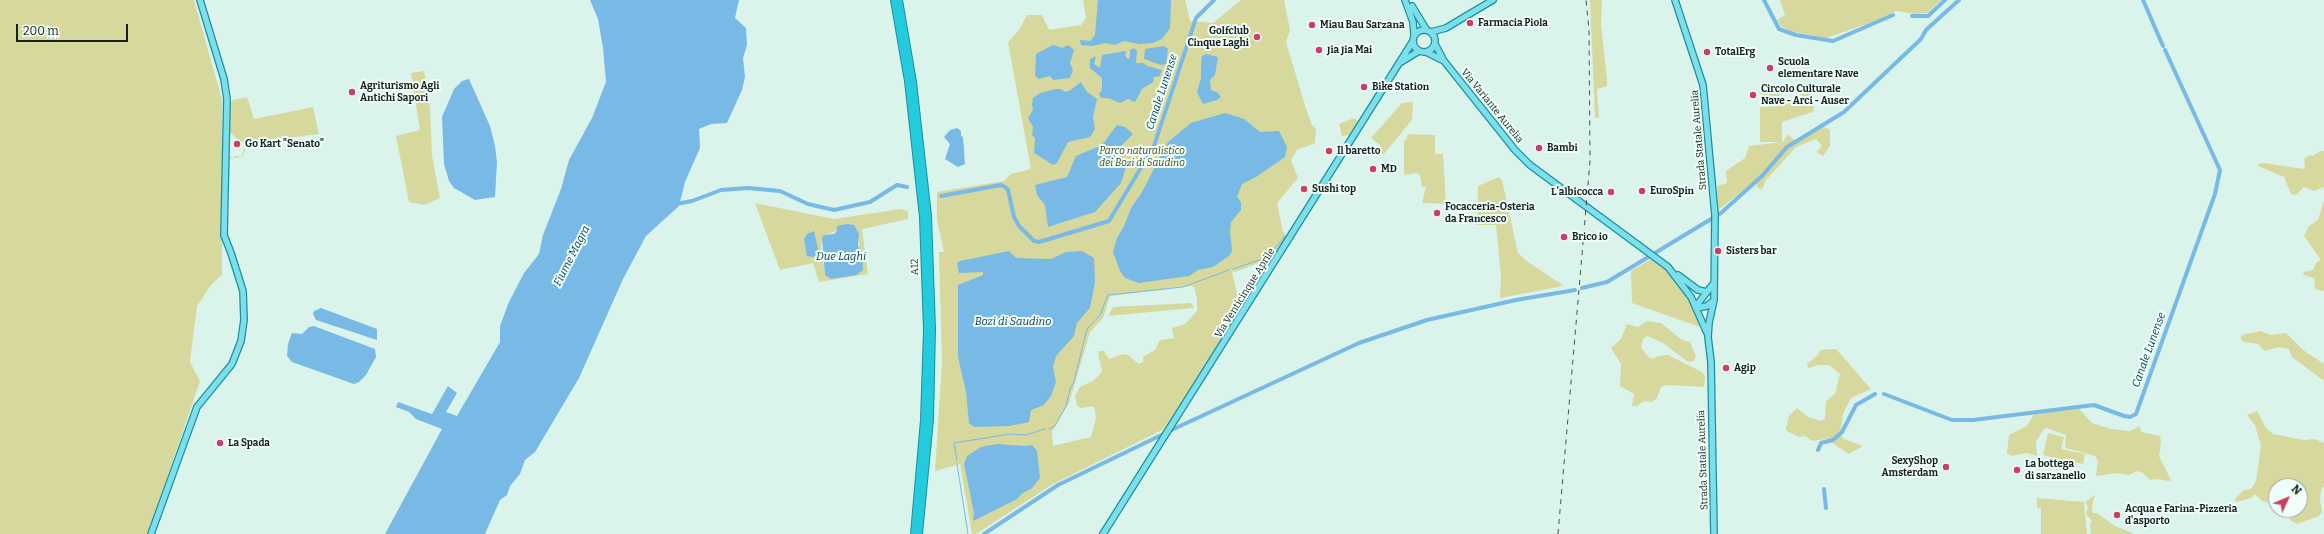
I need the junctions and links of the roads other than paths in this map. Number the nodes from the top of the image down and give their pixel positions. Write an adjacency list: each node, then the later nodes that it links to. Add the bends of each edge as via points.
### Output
1 (200, 0): 23 (main road, via 224,79 227,99 224,235 242,291 244,320 241,341 232,364 197,407)
2 (894, 0): 24 (highway, A12 / A12, via 908,81 923,225 926,330 924,420)
3 (900, 0): 25 (highway, A12 / A12, via 914,82 928,216 932,329 930,419)
4 (1405, 0): 10 (main road, via 1413,22)
5 (1409, 0): 9 (main road, via 1418,20)
6 (1493, 0): 8 (main road)
7 (1675, 0): 17 (main road, Strada Statale Aurelia, via 1702,85 1715,217)
8 (1446, 28): 9 (main road); 11 (main road)
9 (1428, 30): 10 (main road, via 1419,30); 11 (main road)
10 (1413, 38): 12 (main road); 15 (main road, Via Venticinque Aprile)
11 (1435, 41): 13 (main road, via 1432,49); 14 (main road, Via Variante Aurelia)
12 (1419, 51): 13 (main road); 15 (main road, Via Venticinque Aprile)
13 (1426, 52): 14 (main road, Via Variante Aurelia)
14 (1444, 61): 16 (main road, Via Variante Aurelia, via 1512,146 1533,168 1651,252)
15 (1401, 62): 26 (main road, Via Venticinque Aprile)
16 (1668, 267): 18 (main road, via 1698,290); 20 (main road, Via Variante Aurelia, via 1685,287)
17 (1714, 282): 18 (main road); 19 (main road, Strada Statale Aurelia)
18 (1707, 292): 20 (main road)
19 (1714, 300): 20 (main road, via 1707,306); 22 (main road, Strada Statale Aurelia)
20 (1696, 307): 21 (main road, Via Variante Aurelia)
21 (1702, 320): 22 (main road, Strada Statale Aurelia)
22 (1708, 337): 27 (main road, Strada Statale Aurelia, via 1711,362)
23 (151, 534)
24 (914, 534)
25 (919, 534)
26 (1103, 534)
27 (1714, 534)

